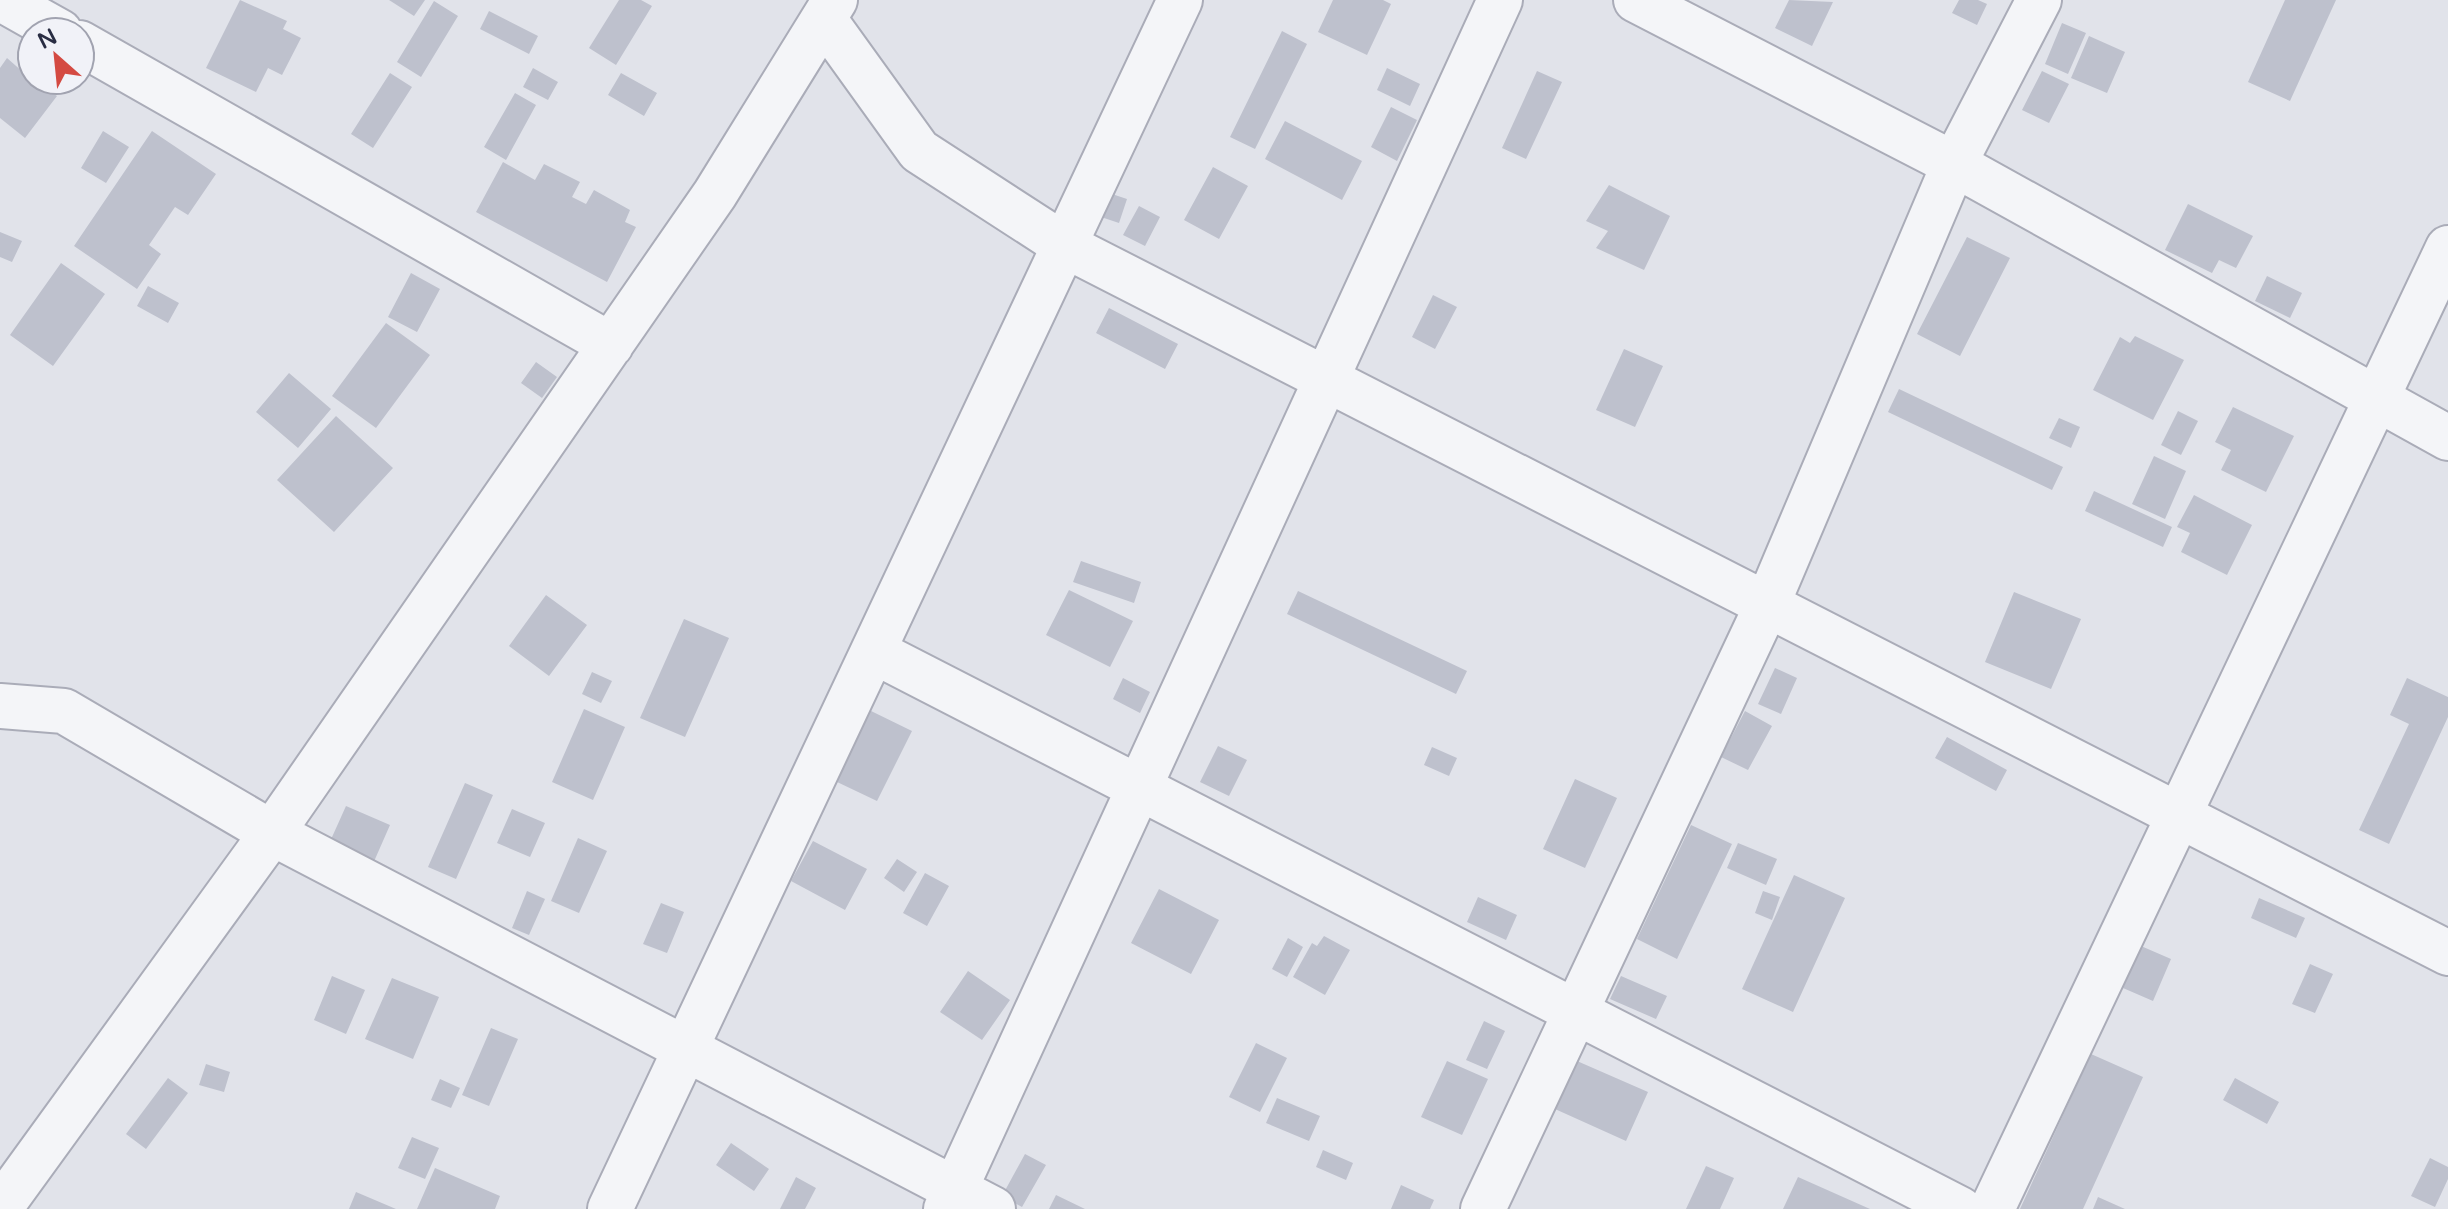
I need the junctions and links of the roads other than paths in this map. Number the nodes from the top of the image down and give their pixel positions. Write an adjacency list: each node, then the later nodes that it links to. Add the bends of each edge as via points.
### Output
1 (3, 0): 7 (street)
2 (1180, 0): 10 (street)
3 (1500, 0): 13 (street)
4 (1636, 0): 9 (street)
5 (2039, 0): 9 (street)
6 (830, 10): 10 (street, via 919,151); 12 (street, via 715,194)
7 (32, 16)
8 (96, 52): 12 (street)
9 (1954, 164): 14 (street); 16 (street)
10 (1064, 245): 13 (street); 17 (street)
11 (2448, 248): 14 (street)
12 (611, 345): 21 (street)
13 (1325, 381): 16 (street); 19 (street)
14 (2376, 399): 15 (street); 20 (street)
15 (2448, 438)
16 (1767, 605): 20 (street); 23 (street)
17 (873, 651): 19 (street); 24 (street)
18 (0, 706): 21 (street, via 64,711)
19 (1139, 789): 23 (street); 25 (street)
20 (2179, 815): 22 (street); 30 (street)
21 (272, 833): 24 (street); 26 (street)
22 (2448, 953)
23 (1576, 1012): 28 (street); 29 (street)
24 (686, 1048): 25 (street); 27 (street)
25 (965, 1202)
26 (0, 1208)
27 (610, 1209)
28 (1483, 1209)
29 (1960, 1209)
30 (1992, 1209)

